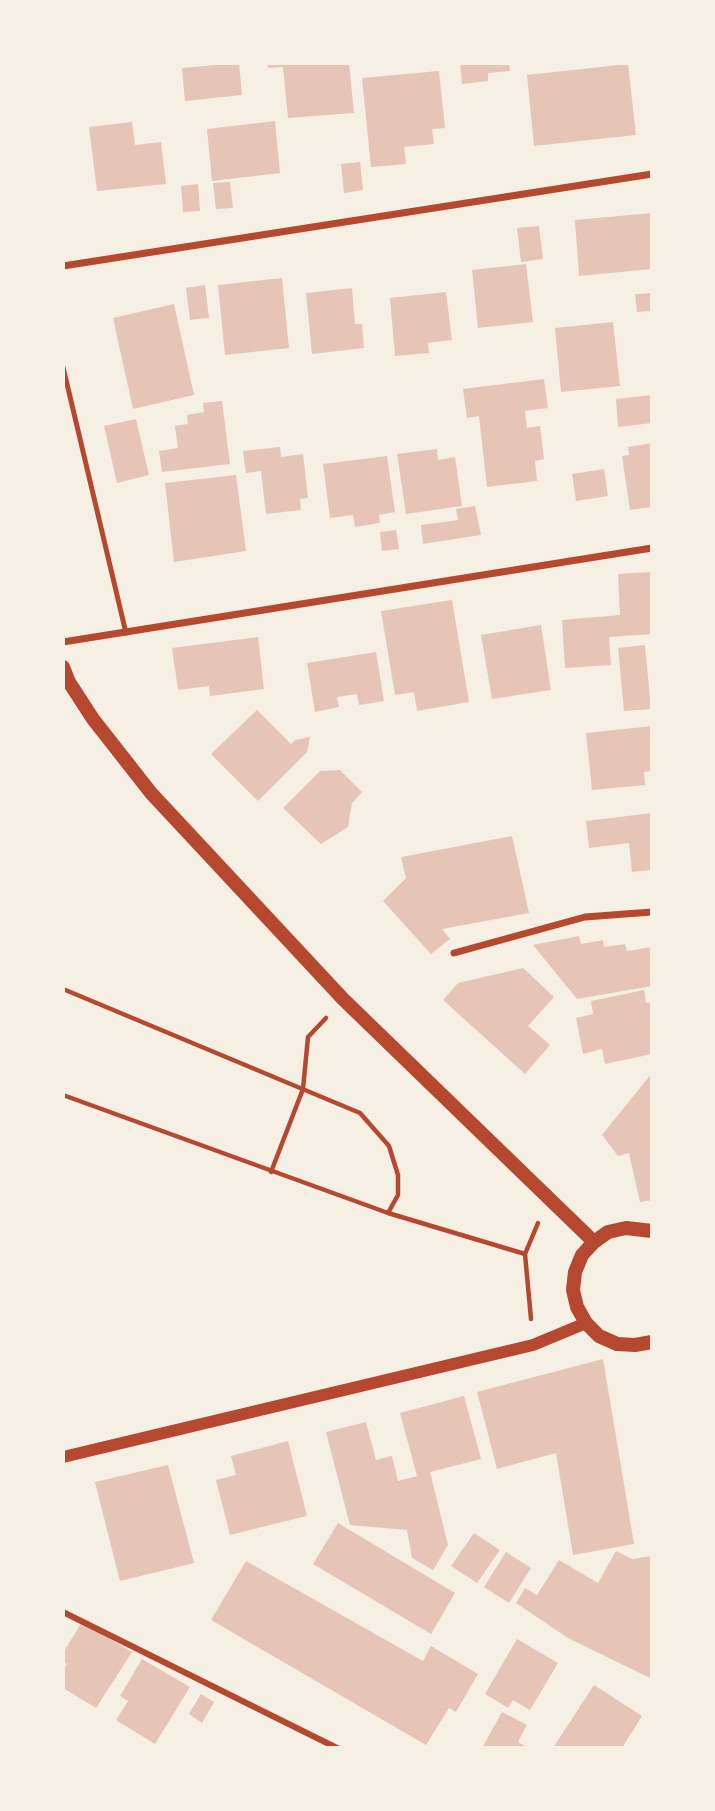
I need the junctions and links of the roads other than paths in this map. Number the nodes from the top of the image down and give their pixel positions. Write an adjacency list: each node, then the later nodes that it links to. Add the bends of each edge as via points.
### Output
1 (652, 174): 2 (street)
2 (63, 265)
3 (63, 367): 5 (lane)
4 (652, 548): 5 (street)
5 (126, 633): 6 (street)
6 (63, 642)
7 (63, 667): 11 (main road, via 93,719 151,793 343,999)
8 (652, 912): 9 (street, via 585,917)
9 (454, 953)
10 (652, 1231): 11 (main road, via 626,1228 608,1232)
11 (594, 1242): 12 (main road, via 582,1255 573,1290)
12 (586, 1323): 13 (main road, via 617,1344); 14 (street, via 533,1345)
13 (652, 1342)
14 (63, 1457)
15 (63, 1612): 16 (street)
16 (337, 1748)

